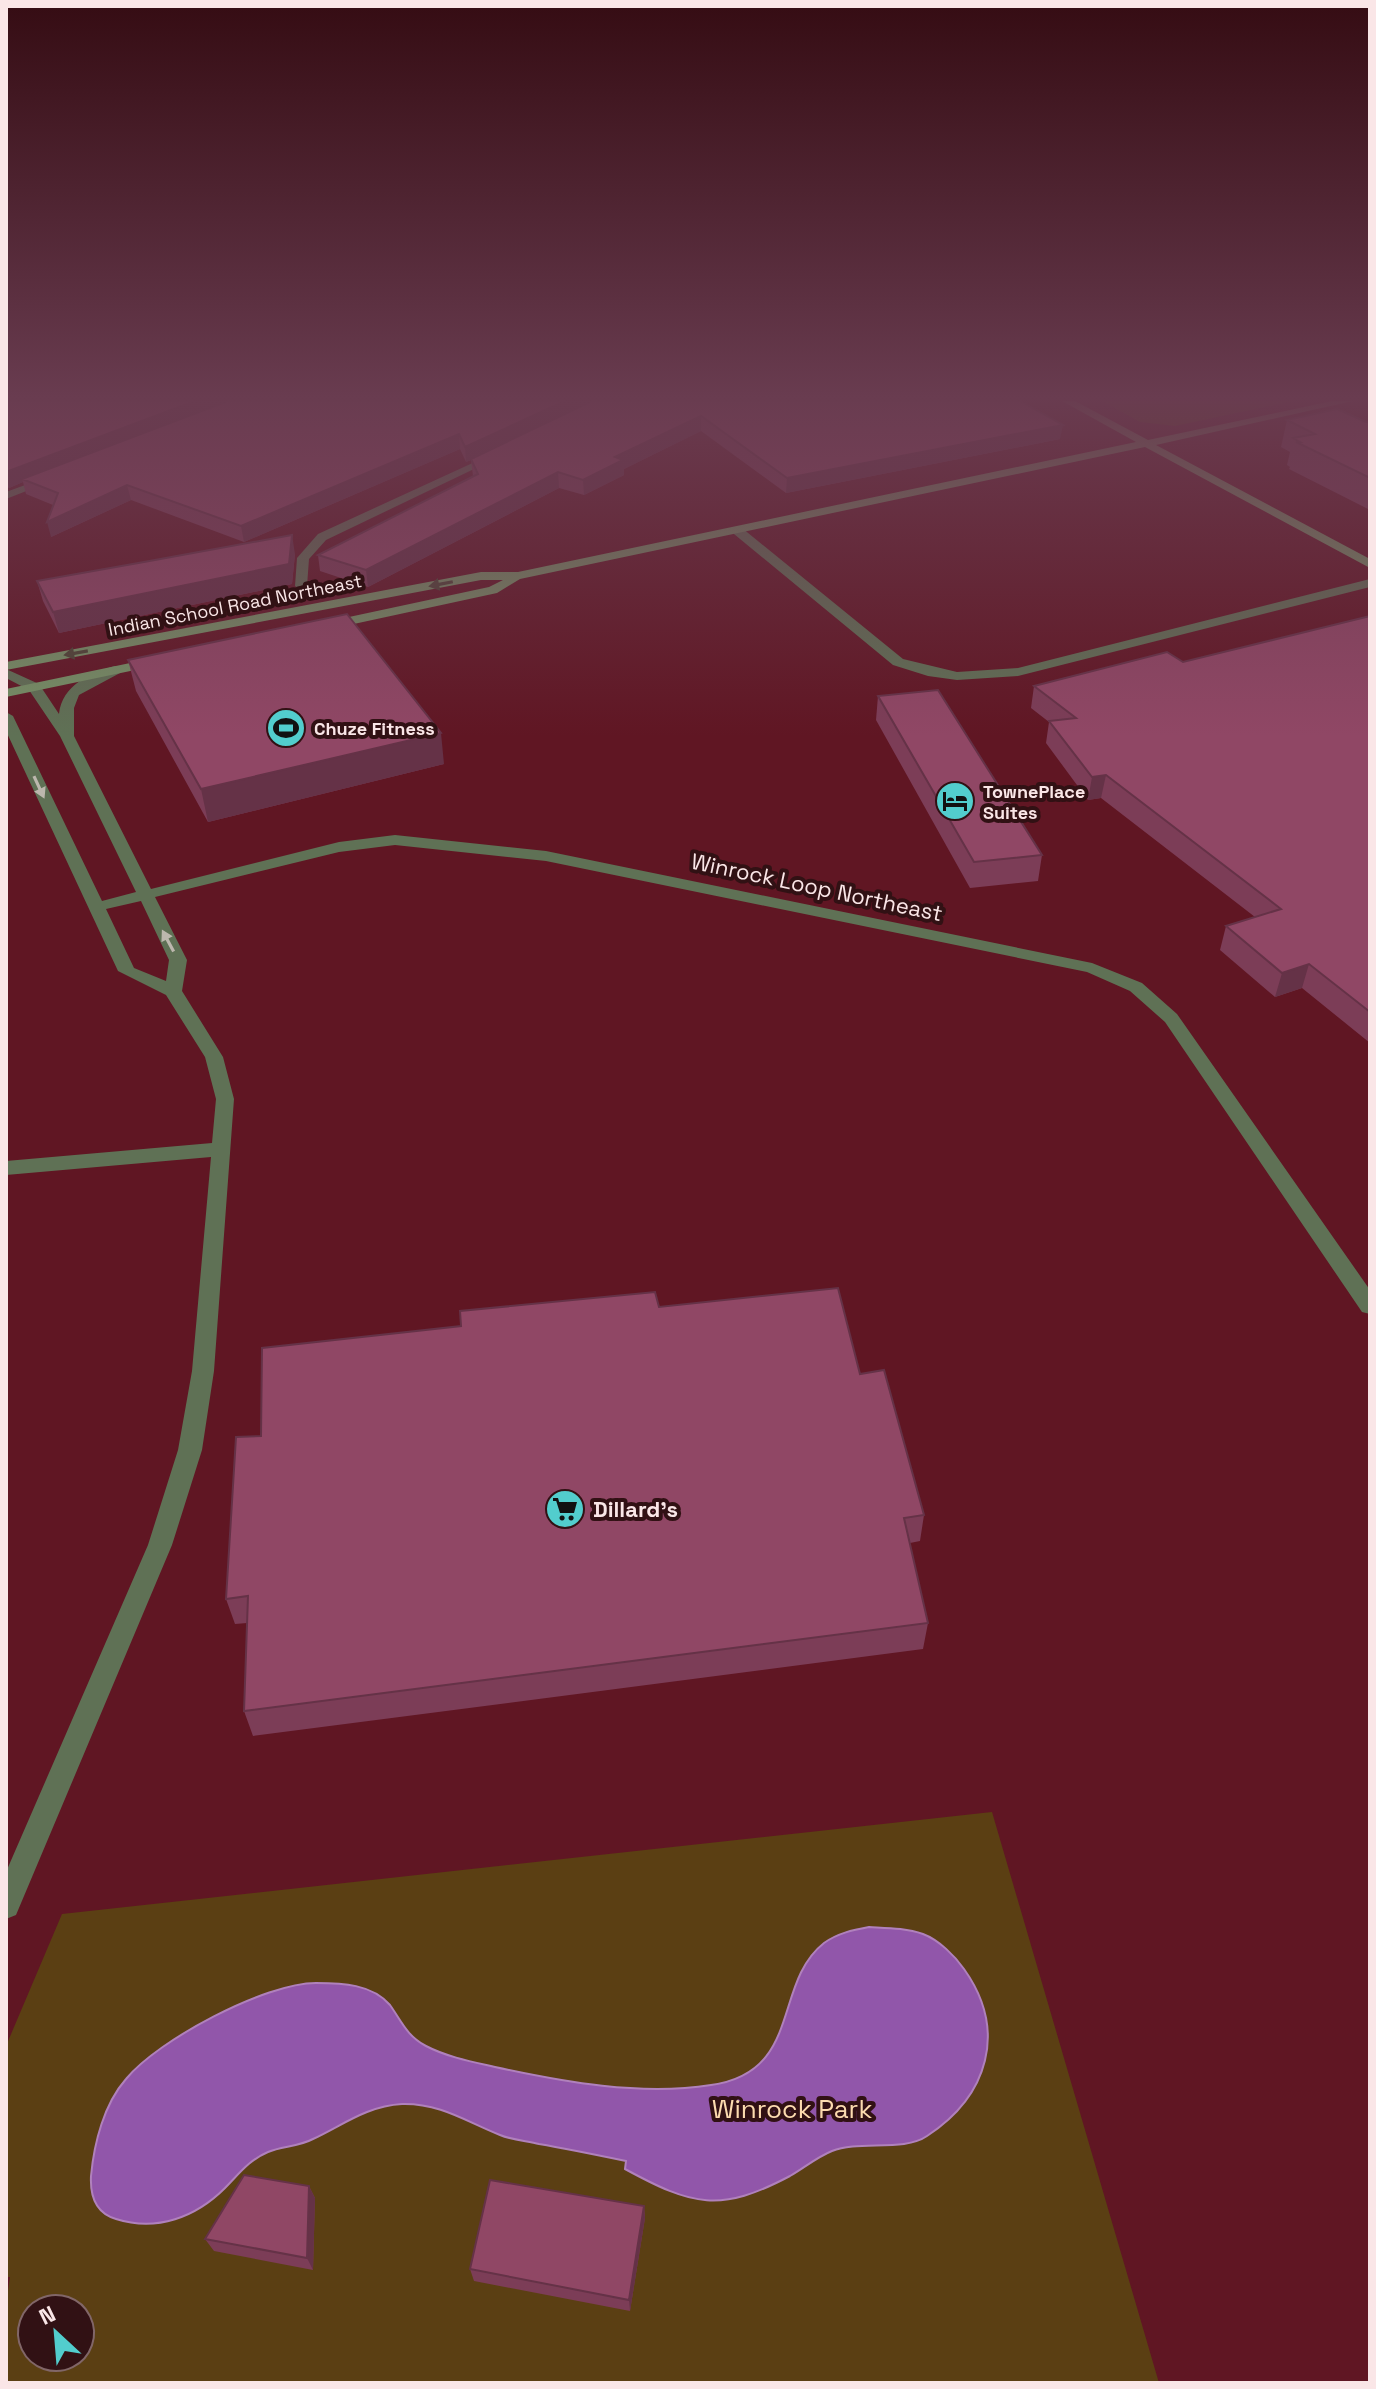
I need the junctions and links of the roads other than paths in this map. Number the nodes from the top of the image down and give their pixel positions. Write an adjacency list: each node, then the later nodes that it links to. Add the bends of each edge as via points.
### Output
1 (375, 512): 8 (street, via 322,537 303,558)
2 (825, 512): 4 (street, Indian School Road Northeast)
3 (1273, 512): 5 (street)
4 (738, 531): 6 (street, Indian School Road Northeast); 7 (street, via 898,662 952,677 1018,672)
5 (1370, 564)
6 (518, 576): 9 (street, Indian School Road Northeast, via 493,590); 11 (street, Indian School Road Northeast, one-way to 11, via 481,576)
7 (1370, 583)
8 (301, 586)
9 (312, 629)
10 (175, 658): 12 (street, Indian School Road Northeast)
11 (6, 666)
12 (115, 670): 14 (street, Indian School Road Northeast); 17 (street, via 69,696)
13 (6, 673): 14 (street)
14 (34, 687): 15 (street, Indian School Road Northeast); 17 (street)
15 (6, 693)
16 (6, 716): 19 (street, one-way to 19)
17 (67, 736): 18 (street)
18 (145, 895): 19 (street, Winrock Loop Northeast); 20 (street, one-way to 18, via 178,960); 23 (street, Winrock Loop Northeast, via 339,847 414,841 546,856 1092,968 1136,987 1171,1018)
19 (96, 907): 20 (street, via 127,971)
20 (173, 991): 21 (street, via 221,1076)
21 (222, 1149): 22 (street); 24 (street, via 199,1410 177,1498)
22 (6, 1168)
23 (1370, 1306)
24 (6, 1905)

